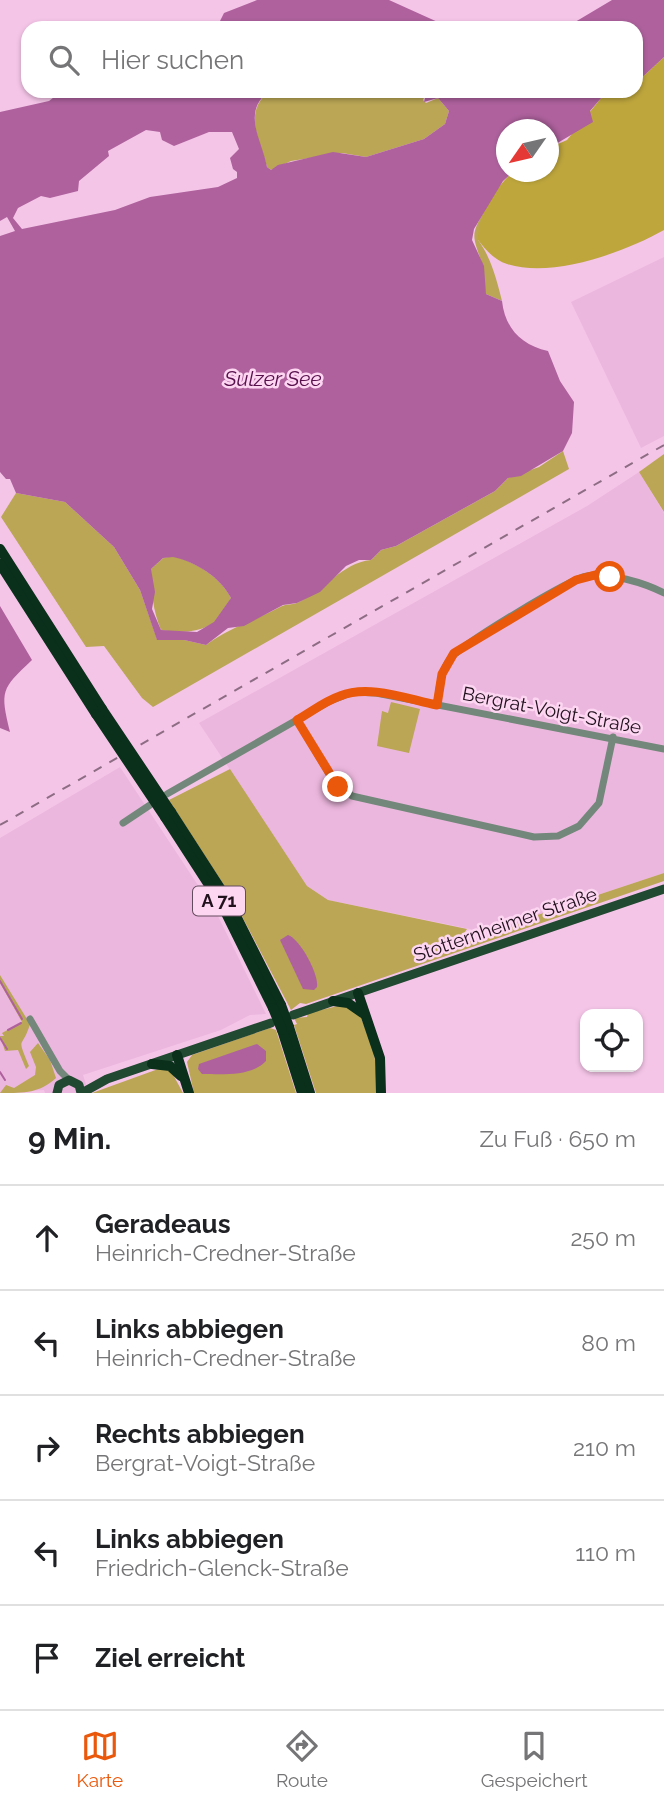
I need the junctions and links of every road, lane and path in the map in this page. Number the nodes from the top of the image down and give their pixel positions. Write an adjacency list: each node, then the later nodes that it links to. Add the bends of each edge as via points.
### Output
1 (0, 549): 5 (highway, A 71)
2 (0, 564): 5 (highway, A 71)
3 (664, 593): 4 (street, via 604,576 576,580 454,653 442,674)
4 (437, 705): 6 (street, Bergrat-Voigt-Straße, via 352,692); 7 (street, Bergrat-Voigt-Straße)
5 (99, 711): 27 (highway, A 71, bridge, via 229,902 277,1007)
6 (297, 720): 7 (street, via 332,779 352,796 538,838 568,832 590,817 599,803); 9 (street, Bergrat-Voigt-Straße)
7 (613, 737): 8 (street, Bergrat-Voigt-Straße)
8 (664, 749)
9 (167, 794)
10 (150, 806): 11 (street)
11 (122, 823)
12 (664, 888): 13 (main road, Stotternheimer Straße)
13 (358, 993): 14 (main road, Stotternheimer Straße); 16 (highway)
14 (333, 1002): 15 (main road, Stotternheimer Straße); 16 (highway, via 348,1003)
15 (293, 1015)
16 (366, 1016): 28 (highway, via 380,1058)
17 (30, 1018): 21 (street)
18 (271, 1023): 19 (main road)
19 (177, 1055): 20 (main road); 22 (highway)
20 (152, 1063): 22 (highway, via 170,1066); 24 (main road)
21 (60, 1071): 23 (street); 25 (street)
22 (183, 1078): 26 (highway)
23 (69, 1080): 24 (main road); 25 (main road)
24 (81, 1090)
25 (57, 1091)
26 (189, 1093)
27 (308, 1093)
28 (381, 1093)

